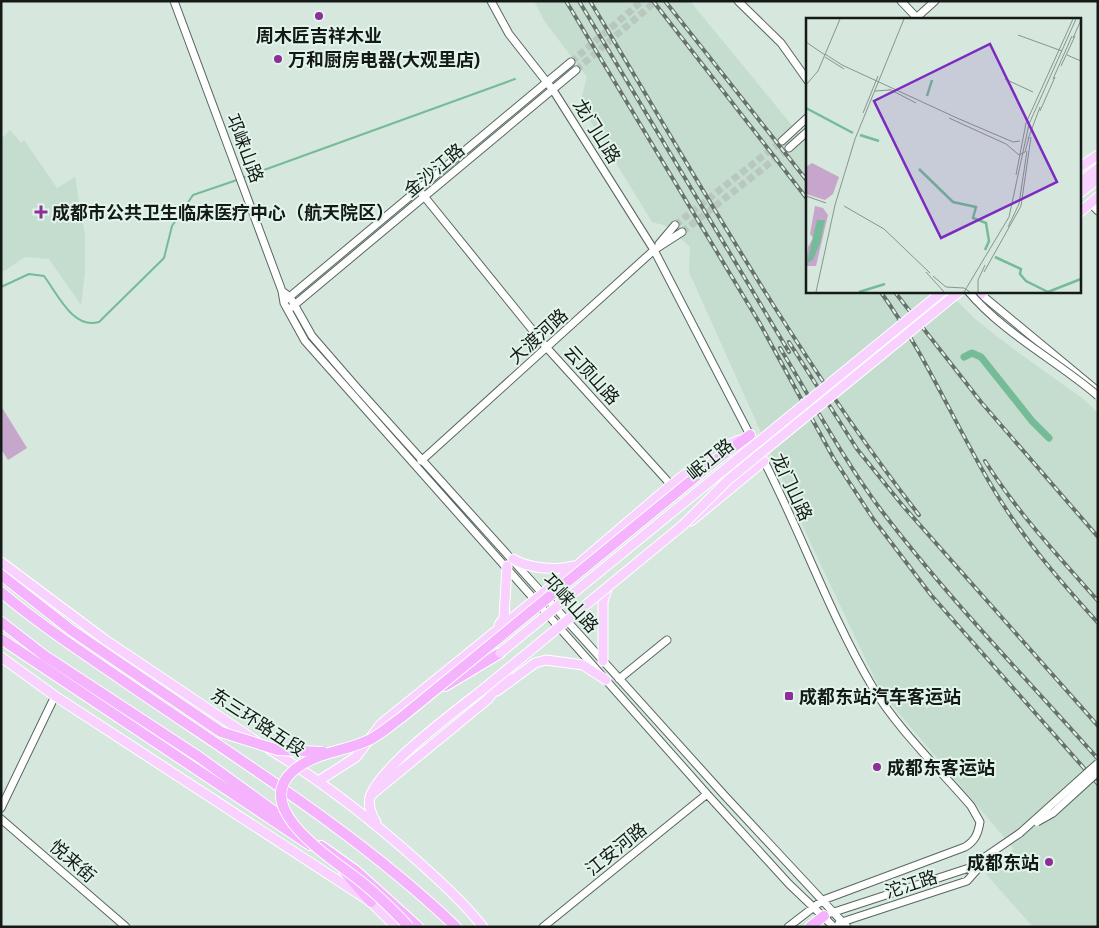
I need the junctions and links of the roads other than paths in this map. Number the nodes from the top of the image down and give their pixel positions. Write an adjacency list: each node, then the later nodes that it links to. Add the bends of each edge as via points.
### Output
1 (174, 1): 30 (street, 邛崃山路)
2 (491, 1): 10 (street, 龙门山路, via 509,34)
3 (738, 1): 9 (street, via 781,43)
4 (901, 1): 6 (street)
5 (935, 1): 6 (street)
6 (917, 18)
7 (571, 62): 10 (street, 金沙江路)
8 (576, 70): 11 (street, 金沙江路)
9 (806, 78)
10 (548, 82): 11 (street, 龙门山路); 21 (street, 金沙江路)
11 (553, 90): 23 (street, 金沙江路); 29 (street, 龙门山路)
12 (806, 119): 14 (street)
13 (806, 133): 15 (street)
14 (782, 141)
15 (789, 148)
16 (1098, 154): 17 (main road)
17 (1082, 166)
18 (1098, 168): 20 (main road)
19 (1098, 179): 22 (main road)
20 (1082, 180)
21 (419, 190): 23 (street, 云顶山路); 35 (street, 金沙江路)
22 (1082, 191)
23 (425, 197): 37 (street, 金沙江路); 39 (street, 云顶山路)
24 (1094, 200): 25 (main road); 26 (street)
25 (1082, 210)
26 (1098, 211)
27 (675, 226): 29 (street)
28 (682, 232): 29 (street, 大渡河路)
29 (654, 250): 39 (street, 大渡河路); 42 (street, 龙门山路)
30 (282, 291): 35 (street, 邛崃山路); 36 (street, 邛崃山路)
31 (942, 292): 59 (main road, 岷江路, bridge)
32 (959, 292): 72 (main road, 岷江路, bridge, via 728,480 683,524 404,755)
33 (969, 292): 41 (street, bridge, via 1000,324)
34 (981, 292): 40 (street)
35 (290, 297): 36 (street, 金沙江路); 37 (street, 邛崃山路)
36 (284, 303): 38 (street, 邛崃山路)
37 (294, 305): 38 (street, 金沙江路); 43 (street, 邛崃山路, via 312,336)
38 (288, 310): 45 (street, 邛崃山路, via 305,340)
39 (547, 348): 43 (street, 大渡河路); 46 (street, 云顶山路)
40 (1098, 392)
41 (1098, 396)
42 (750, 435): 44 (street, 龙门山路); 46 (main road, via 716,450); 65 (highway, bridge)
43 (423, 459): 45 (street, 大渡河路); 48 (street, 邛崃山路)
44 (764, 461): 51 (main road); 79 (street, 龙门山路, via 872,688 971,806 980,822 976,837 965,847)
45 (416, 465): 48 (street, 邛崃山路)
46 (671, 485): 49 (main road)
47 (1, 562): 70 (main road, 东三环路五段, via 104,639)
48 (510, 563): 49 (main road, via 565,568); 53 (street, 邛崃山路); 56 (main road, via 504,618)
49 (580, 563): 53 (main road)
50 (1, 574): 67 (highway, bridge, via 71,630 221,732 278,750)
51 (607, 590): 55 (main road); 61 (main road, via 603,601)
52 (1, 592): 88 (highway, via 58,636 367,850 423,895)
53 (538, 595): 55 (street, 邛崃山路); 56 (main road)
54 (1, 622): 77 (highway, via 45,656 199,758)
55 (564, 625): 61 (street, 邛崃山路); 63 (street, 邛崃山路); 66 (main road, via 505,675)
56 (498, 627): 70 (main road, via 381,724 356,757)
57 (1, 640): 77 (highway, bridge)
58 (667, 640): 62 (street)
59 (500, 653): 65 (highway, bridge)
60 (1, 657): 64 (main road)
61 (603, 661): 62 (street, 邛崃山路)
62 (619, 679): 79 (street, 邛崃山路)
63 (606, 680): 66 (main road, via 583,666 546,660 535,662 520,672); 71 (street, 邛崃山路)
64 (55, 696): 73 (street); 80 (main road)
65 (429, 696): 67 (highway, bridge, via 371,739)
66 (488, 699): 72 (main road)
67 (331, 752): 77 (highway, bridge, via 311,758 292,771 284,783 282,797 288,816 299,833)
68 (1098, 763): 76 (street, bridge)
69 (1098, 772): 76 (street, bridge, via 1053,812)
70 (320, 780): 75 (main road, 东三环路五段)
71 (708, 794): 81 (street, 邛崃山路, via 789,884); 90 (street, 江安河路)
72 (371, 796): 75 (main road, via 369,806 374,820)
73 (1, 808)
74 (1, 819): 84 (street, 悦来街)
75 (385, 831): 89 (main road, 东三环路五段)
76 (1020, 833): 78 (street)
77 (322, 850): 80 (highway); 86 (highway, bridge, via 394,910); 87 (highway, via 356,871)
78 (988, 857): 82 (street, via 969,868); 83 (street, 沱江路, via 967,881)
79 (823, 900): 81 (street); 82 (street, 邛崃山路)
80 (370, 902): 85 (main road)
81 (814, 906): 82 (street, 邛崃山路); 91 (street)
82 (828, 914): 83 (street, 邛崃山路); 92 (highway); 93 (street, 邛崃山路)
83 (845, 924): 93 (street, 沱江路)
84 (126, 927)
85 (396, 927)
86 (409, 927)
87 (418, 927)
88 (456, 927)
89 (483, 927)
90 (543, 927)
91 (788, 927)
92 (810, 927)
93 (833, 927)

